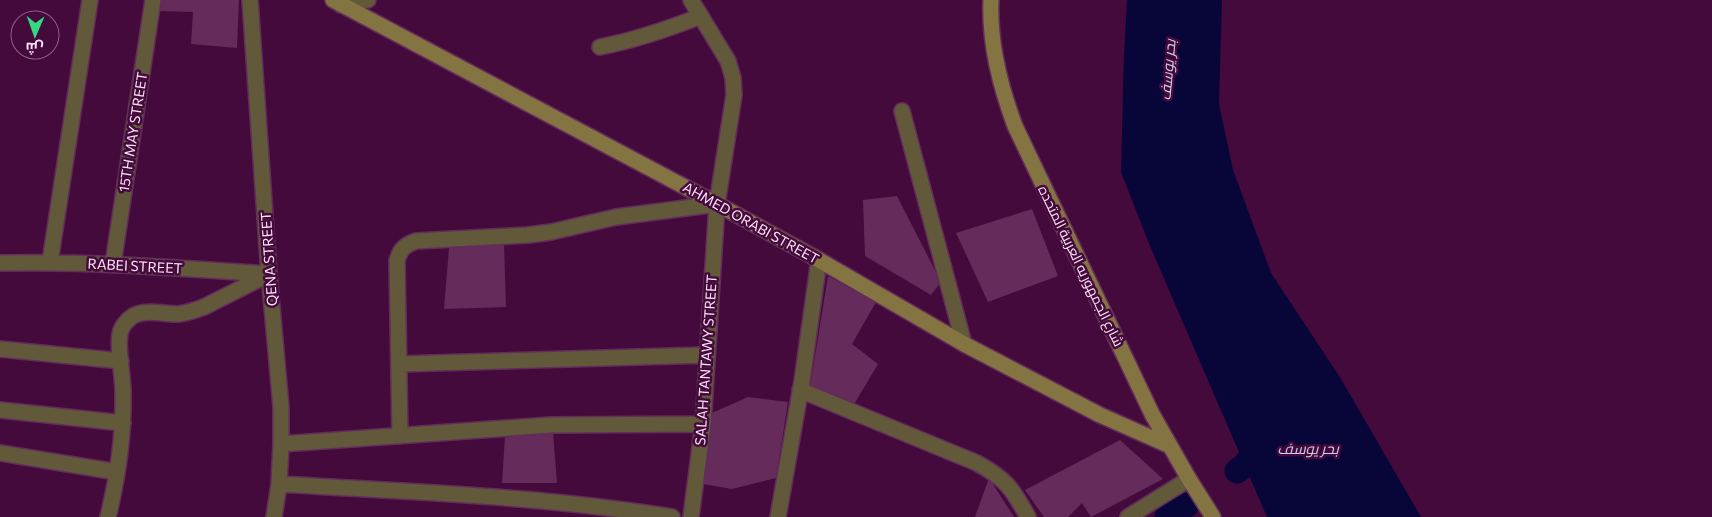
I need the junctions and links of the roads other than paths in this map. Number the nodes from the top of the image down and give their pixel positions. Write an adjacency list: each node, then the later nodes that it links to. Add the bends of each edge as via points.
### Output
1 (90, 0): 13 (street)
2 (153, 0): 15 (street, 15TH MAY STREET)
3 (250, 0): 16 (street, QENA STREET)
4 (368, 0): 7 (street)
5 (691, 0): 8 (street, SALAH TANTAWY STREET)
6 (991, 0): 28 (street, شارع الجمهوريه العربية المتحده, via 996,58 1015,126)
7 (337, 2): 11 (street, AHMED ORABI STREET)
8 (701, 16): 9 (street, via 657,34); 11 (street, SALAH TANTAWY STREET, via 728,61 733,78 734,95)
9 (600, 47)
10 (902, 111): 17 (street)
11 (718, 204): 12 (street, AHMED ORABI STREET); 19 (street, SALAH TANTAWY STREET); 21 (street, via 616,217 528,235 407,244 397,261)
12 (819, 260): 17 (street, AHMED ORABI STREET); 22 (street)
13 (50, 262): 14 (street, RABEI STREET); 15 (street, RABEI STREET)
14 (0, 263)
15 (113, 264): 16 (street, RABEI STREET)
16 (269, 274): 20 (street, via 193,311 132,316 120,333); 27 (street, QENA STREET, via 281,407)
17 (964, 344): 28 (street, AHMED ORABI STREET, via 1100,415)
18 (0, 349): 20 (street)
19 (707, 355): 21 (street); 25 (street, SALAH TANTAWY STREET)
20 (121, 361): 24 (street)
21 (398, 364): 26 (street)
22 (800, 390): 37 (street); 38 (street, via 977,463 1006,483)
23 (0, 410): 24 (street)
24 (123, 423): 30 (street)
25 (703, 424): 26 (street, via 551,425); 36 (street, SALAH TANTAWY STREET)
26 (400, 436): 27 (street)
27 (281, 444): 32 (street, QENA STREET)
28 (1170, 446): 31 (street, شارع الجمهوريه العربية المتحده)
29 (0, 453): 30 (street)
30 (117, 472): 33 (street)
31 (1189, 480): 39 (street); 40 (street, شارع الجمهوريه العربية المتحده)
32 (279, 484): 34 (street, QENA STREET); 35 (street, via 554,501)
33 (108, 517)
34 (274, 517)
35 (672, 517)
36 (691, 517)
37 (778, 517)
38 (1028, 517)
39 (1128, 517)
40 (1213, 517)

